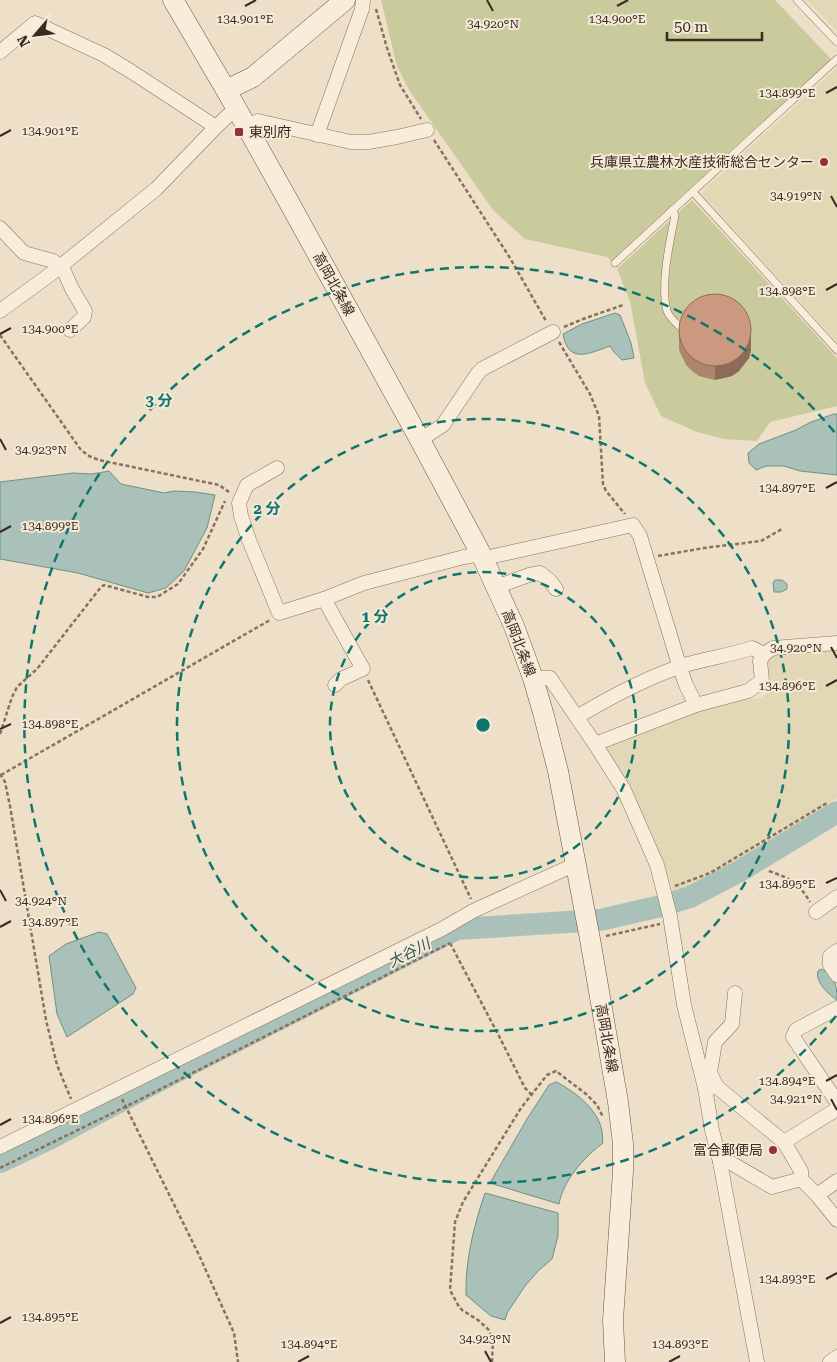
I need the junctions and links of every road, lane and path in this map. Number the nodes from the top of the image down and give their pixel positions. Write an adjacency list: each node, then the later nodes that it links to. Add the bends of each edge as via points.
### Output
1 (173, 0): 9 (main road, 高岡北条線)
2 (345, 0): 9 (main road, via 253,77)
3 (363, 0): 14 (street)
4 (797, 0): 6 (lane)
5 (376, 10): 13 (path, via 400,85)
6 (837, 42)
7 (0, 52): 11 (street, via 34,23 104,55)
8 (837, 59): 15 (lane)
9 (226, 90): 10 (main road, 高岡北条線)
10 (236, 108): 11 (street); 12 (main road, 高岡北条線)
11 (216, 127): 19 (street, via 156,189)
12 (247, 127): 14 (street, via 258,121); 27 (main road, 高岡北条線)
13 (427, 130): 14 (street, via 368,142); 24 (path, via 510,258)
14 (317, 135)
15 (693, 192): 16 (lane); 26 (lane)
16 (672, 210): 18 (lane); 22 (lane, via 675,215 664,292 668,312)
17 (0, 228): 19 (street, via 24,253 53,261)
18 (615, 263)
19 (59, 266): 21 (street); 23 (street, via 85,311 84,318)
20 (623, 304): 24 (path)
21 (0, 311)
22 (679, 326)
23 (70, 330)
24 (553, 332): 27 (street, via 482,369 443,425); 30 (path, via 590,394 598,416 603,484)
25 (0, 335): 29 (path, via 81,450 89,456 219,485)
26 (837, 350)
27 (420, 440): 32 (main road, 高岡北条線)
28 (277, 468): 29 (street, via 247,485)
29 (234, 498): 37 (street); 46 (path, via 222,508 203,549 178,584 157,597 101,587 36,669 17,687)
30 (633, 525): 32 (street); 33 (street)
31 (782, 529): 33 (path, via 761,542)
32 (483, 558): 34 (main road, 高岡北条線); 36 (street, via 464,557 364,583)
33 (648, 558): 40 (street)
34 (496, 587): 35 (street, via 540,573); 42 (main road, 高岡北条線)
35 (556, 589)
36 (324, 599): 37 (street); 41 (street)
37 (279, 613): 48 (path)
38 (837, 643): 39 (street, via 773,648)
39 (764, 654): 40 (street, via 752,648); 44 (street, via 760,661 762,681 748,691)
40 (680, 667): 44 (street); 45 (street, via 622,692)
41 (363, 669): 43 (street); 54 (path)
42 (533, 678): 45 (street, via 550,678); 50 (main road, 高岡北条線, via 558,771)
43 (335, 685)
44 (696, 705): 47 (street)
45 (577, 718): 47 (street)
46 (0, 734)
47 (595, 744): 52 (street, via 624,790 657,865)
48 (0, 774): 67 (path, via 10,806 48,1029 57,1065)
49 (827, 803): 52 (path, via 710,873)
50 (576, 864): 54 (street); 57 (main road, 高岡北条線)
51 (769, 871): 55 (path, via 800,886)
52 (663, 888): 56 (street)
53 (837, 897): 55 (street)
54 (476, 910): 67 (street)
55 (816, 912)
56 (671, 922): 57 (path); 62 (street, via 684,1005)
57 (589, 936): 79 (main road, 高岡北条線, via 623,1144 613,1320)
58 (837, 951): 59 (street, via 830,956 830,965)
59 (837, 975)
60 (735, 993): 62 (street, via 732,1024 714,1042)
61 (837, 1008): 64 (street, via 796,1030 793,1037)
62 (711, 1088): 69 (street); 71 (street, via 712,1130)
63 (531, 1094): 65 (path, via 449,943); 68 (path, via 547,1075 556,1071 592,1099); 78 (path, via 463,1202 455,1222 450,1290 462,1310 488,1330 493,1339)
64 (837, 1102)
65 (124, 1105): 72 (path); 77 (path, via 234,1333)
66 (837, 1109): 69 (street)
67 (75, 1110): 70 (street)
68 (605, 1121)
69 (784, 1142): 73 (street, via 801,1172)
70 (0, 1147)
71 (720, 1162): 73 (street, via 726,1160 772,1187); 80 (street)
72 (0, 1168)
73 (801, 1179): 75 (street)
74 (837, 1181): 75 (street)
75 (817, 1195): 76 (street)
76 (837, 1220)
77 (238, 1362)
78 (492, 1362)
79 (615, 1362)
80 (757, 1362)

